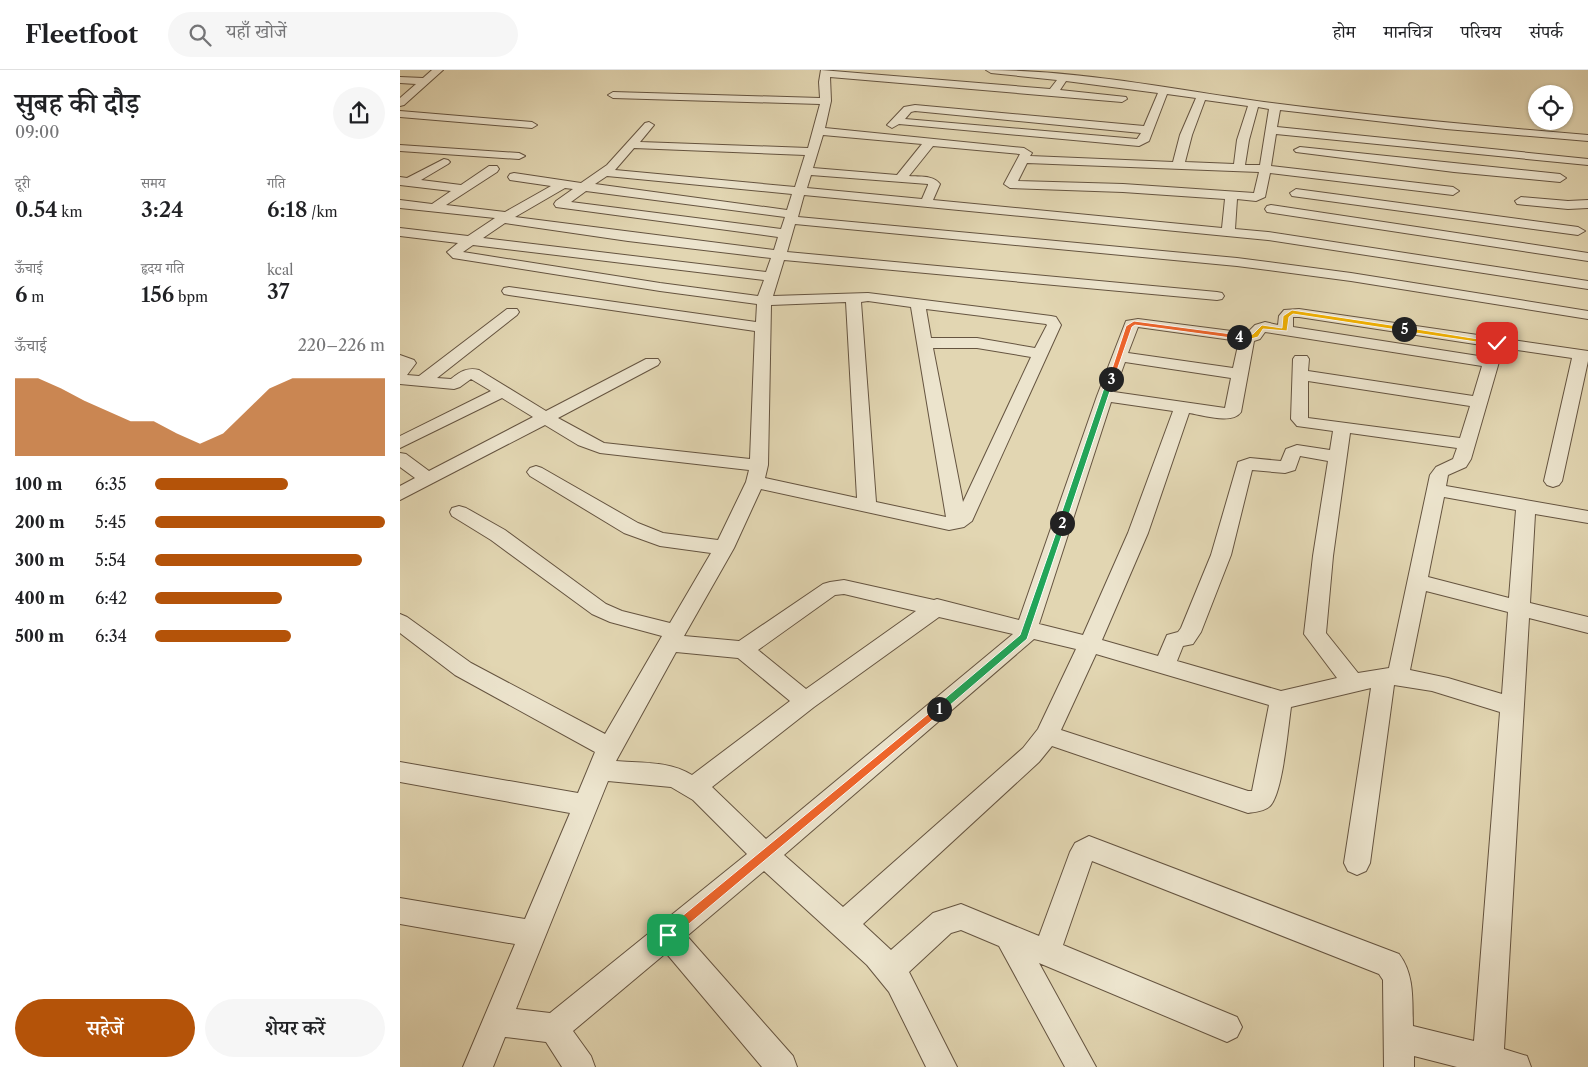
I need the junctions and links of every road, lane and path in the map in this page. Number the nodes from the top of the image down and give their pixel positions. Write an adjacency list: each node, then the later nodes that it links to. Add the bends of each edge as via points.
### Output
1 (438, 70): 8 (street)
2 (991, 70): 5 (street)
3 (826, 72): 9 (street); 17 (street)
4 (965, 73): 9 (street)
5 (1064, 77): 11 (street); 12 (street)
6 (400, 80): 7 (street)
7 (413, 80): 8 (street); 10 (street)
8 (425, 81): 18 (street)
9 (954, 84): 12 (street); 15 (street)
10 (400, 89)
11 (1164, 90): 14 (street); 28 (street, via 1143,141 1135,143 896,121)
12 (1053, 92): 16 (street)
13 (612, 95): 17 (street)
14 (1202, 95): 19 (street); 42 (street)
15 (944, 98)
16 (1122, 99)
17 (826, 101): 27 (street)
18 (400, 102)
19 (1254, 103): 20 (street); 43 (street)
20 (1275, 106): 22 (street); 26 (street)
21 (400, 114): 23 (street)
22 (1359, 116): 25 (street); 30 (street)
23 (532, 125)
24 (649, 125): 32 (street)
25 (1446, 126): 29 (street); 34 (street)
26 (1271, 130): 30 (street); 46 (street)
27 (818, 131): 28 (street); 36 (street)
28 (880, 138): 31 (street)
29 (1588, 138)
30 (1356, 139): 34 (street); 38 (street)
31 (929, 143): 39 (street, via 1024,151); 50 (street)
32 (632, 145): 36 (street); 48 (street)
33 (400, 148): 37 (street)
34 (1451, 149): 41 (street); 44 (street)
35 (1300, 150): 38 (street)
36 (812, 152): 47 (street)
37 (519, 156)
38 (1355, 156): 44 (street); 52 (street)
39 (1023, 160): 42 (street); 53 (street, via 1010,184)
40 (444, 162): 54 (street)
41 (1588, 162)
42 (1178, 166): 53 (street)
43 (1239, 168): 46 (street); 53 (street)
44 (1454, 168): 57 (street); 60 (street)
45 (493, 169): 58 (street)
46 (1264, 170): 52 (street); 62 (street, via 1259,196)
47 (806, 171): 50 (street); 59 (street)
48 (604, 172): 56 (street); 59 (street)
49 (514, 177): 55 (street)
50 (901, 178): 65 (street, via 934,182)
51 (1560, 178): 57 (street)
52 (1352, 179): 60 (street); 64 (street)
53 (1208, 180): 62 (street)
54 (405, 182): 58 (street)
55 (563, 184): 56 (street); 71 (street)
56 (583, 186): 72 (street); 72 (street, via 560,204)
57 (1521, 188): 67 (street, via 1568,205); 73 (street)
58 (463, 190): 68 (street)
59 (799, 191): 63 (street); 72 (street)
60 (1453, 191): 70 (street)
61 (1296, 193): 64 (street)
62 (1231, 195): 77 (street)
63 (873, 198): 65 (street); 74 (street)
64 (1350, 200): 70 (street)
65 (926, 203): 77 (street)
66 (400, 204): 68 (street)
67 (1588, 204)
68 (434, 208): 71 (street)
69 (1271, 209): 78 (street)
70 (1453, 214): 73 (street)
71 (504, 218): 79 (street); 80 (street)
72 (789, 223): 74 (street); 80 (street)
73 (1526, 224): 75 (street)
74 (851, 226): 90 (street, via 1247,264 1351,277)
75 (1578, 231)
76 (400, 232): 79 (street)
77 (1228, 232): 78 (street, via 1268,236)
78 (1359, 236): 81 (street); 83 (street)
79 (471, 240): 82 (street); 87 (street, via 455,254)
80 (779, 255): 82 (street); 85 (street)
81 (1588, 256)
82 (772, 277): 87 (street)
83 (1588, 285)
84 (509, 290): 91 (street)
85 (1217, 296)
86 (853, 297): 87 (street); 88 (street); 122 (street)
87 (764, 301): 91 (street)
88 (917, 302): 94 (street); 96 (street, via 1051,320 1054,325)
89 (512, 312): 105 (street)
90 (1588, 315)
91 (762, 327): 117 (street)
92 (1285, 330): 93 (street, via 1262,327 1256,336); 95 (street, via 1286,316 1299,313); 101 (street)
93 (1247, 338): 97 (street, via 1134,323 1129,326); 103 (street)
94 (924, 343): 96 (street, via 977,343); 126 (street)
95 (1497, 343): 98 (street); 101 (street)
96 (1041, 354): 126 (street, via 965,517)
97 (1119, 356): 103 (street); 107 (street)
98 (1584, 356): 119 (street)
99 (400, 360): 102 (street, via 408,363)
100 (652, 362): 110 (street)
101 (1491, 363): 108 (street)
102 (400, 373)
103 (1240, 374): 109 (street, via 1231,414)
104 (400, 378): 105 (street)
105 (423, 381): 106 (street, via 454,384 473,373)
106 (503, 391): 110 (street); 112 (street)
107 (1105, 396): 109 (street); 133 (street)
108 (1479, 402): 111 (street, via 1301,367 1299,419); 113 (street)
109 (1182, 408): 135 (street, via 1169,453 1143,520)
110 (545, 417): 117 (street, via 600,448); 118 (street)
111 (1342, 428): 113 (street); 114 (street)
112 (400, 443)
113 (1467, 444): 120 (street, via 1460,463 1439,475)
114 (1337, 457): 137 (street, via 1297,450 1292,453 1289,466 1244,466 1221,555 1194,623 1188,636 1175,641); 139 (street, via 1315,634)
115 (403, 463): 118 (street)
116 (536, 472): 127 (street, via 646,536)
117 (757, 474): 122 (street); 127 (street)
118 (428, 479): 121 (street)
119 (1553, 480)
120 (1437, 490): 123 (street); 128 (street)
121 (400, 494)
122 (867, 506): 126 (street)
123 (1526, 507): 125 (street); 129 (street)
124 (459, 512): 134 (street, via 498,535 599,609)
125 (1588, 517)
126 (957, 523)
127 (724, 548): 134 (street)
128 (1418, 582): 129 (street); 138 (street)
129 (1518, 606): 132 (street); 142 (street)
130 (937, 607): 133 (street); 136 (street, via 836,587); 141 (street)
131 (400, 622): 144 (street, via 463,669)
132 (1588, 625)
133 (1028, 628): 135 (street); 148 (street, via 1014,646)
134 (673, 637): 136 (street); 144 (street)
135 (1089, 644): 137 (street); 143 (street)
136 (743, 650): 141 (street)
137 (1164, 666): 140 (street)
138 (1391, 676): 139 (street); 142 (street, via 1418,679); 149 (street)
139 (1354, 684): 140 (street)
140 (1281, 700): 143 (street, via 1266,790 1256,802)
141 (806, 701): 146 (street)
142 (1511, 706): 161 (street)
143 (1047, 735): 151 (street, via 1031,754)
144 (605, 759): 146 (street, via 677,778); 147 (street)
145 (400, 772): 147 (street)
146 (694, 787): 148 (street)
147 (586, 805): 152 (street)
148 (765, 855): 151 (street); 153 (street)
149 (1357, 862)
150 (400, 911): 152 (street)
151 (843, 924): 156 (street)
152 (533, 934): 157 (street)
153 (668, 935): 159 (street); 164 (street)
154 (1008, 935): 155 (street); 156 (street, via 970,919 952,918 943,922); 166 (street)
155 (1048, 951): 158 (street); 160 (street, via 1079,860 1089,848 1389,964 1397,980)
156 (890, 970): 165 (street)
157 (497, 1021): 159 (street); 162 (street)
158 (1227, 1027)
159 (554, 1028): 163 (street)
160 (1398, 1037): 161 (street); 167 (street)
161 (1502, 1063)
162 (478, 1067)
163 (580, 1067)
164 (782, 1067)
165 (942, 1067)
166 (1081, 1067)
167 (1399, 1067)

